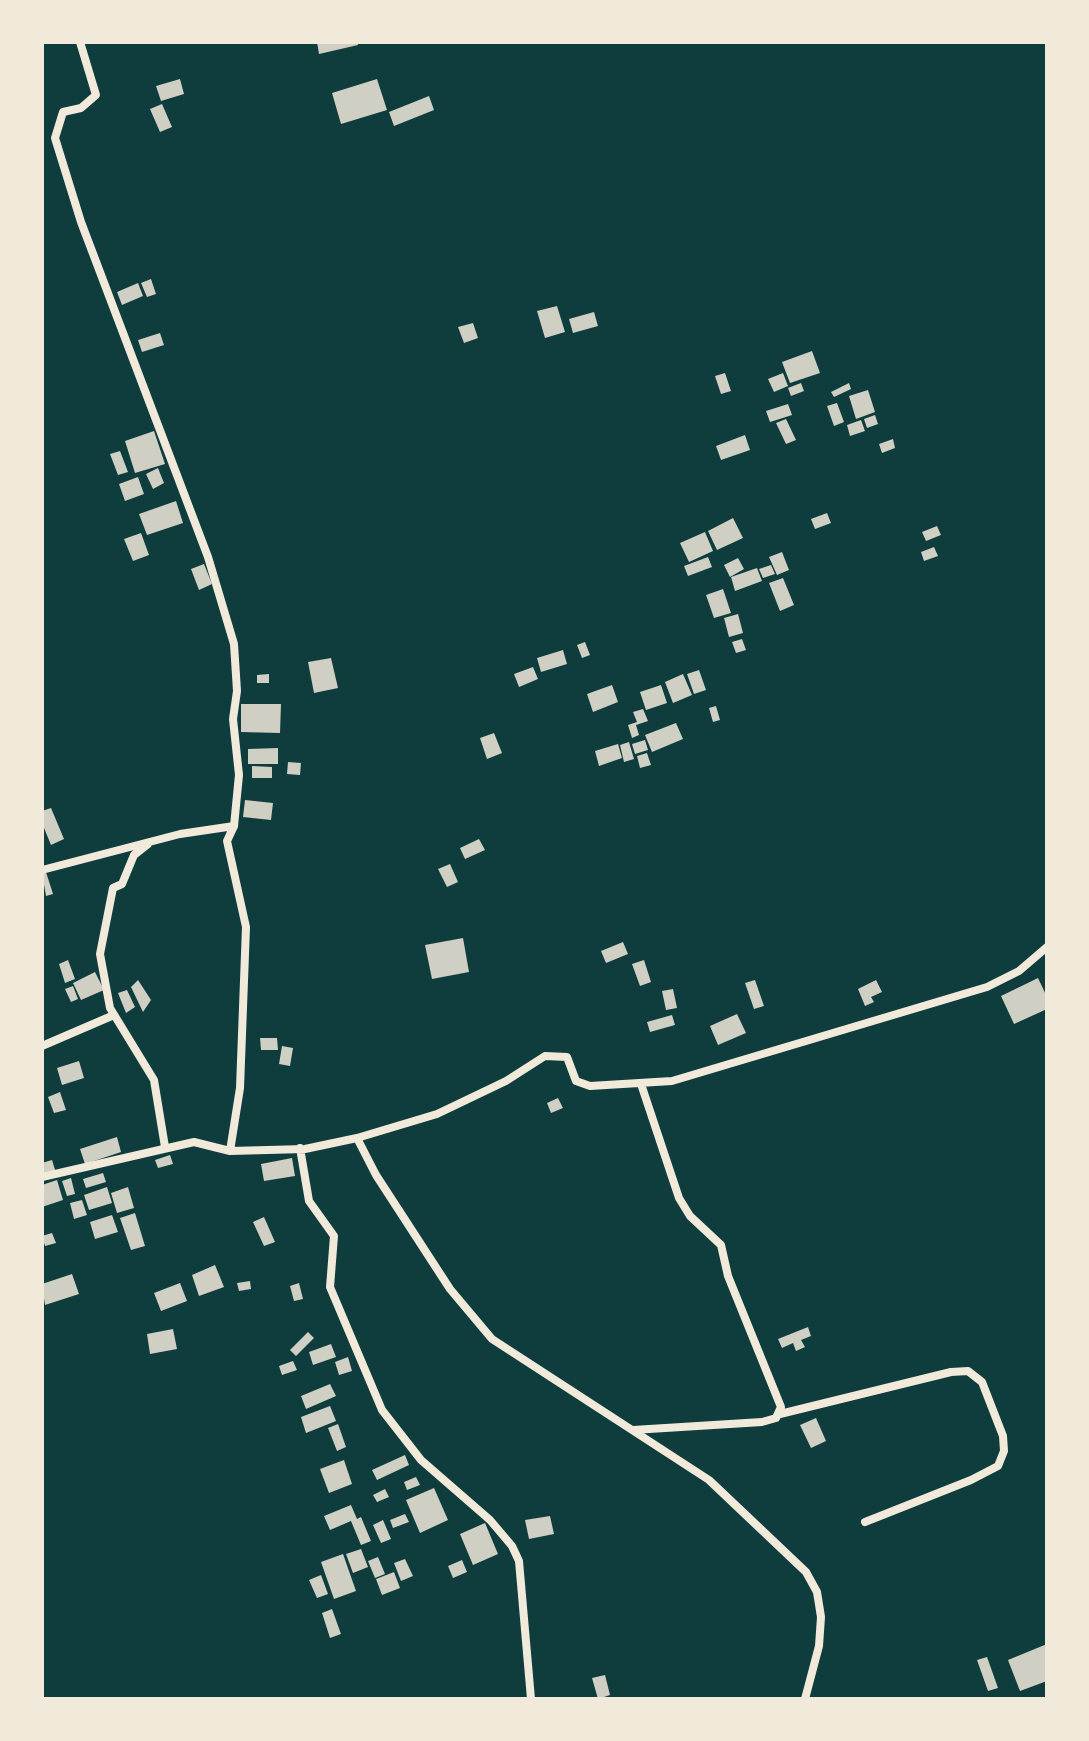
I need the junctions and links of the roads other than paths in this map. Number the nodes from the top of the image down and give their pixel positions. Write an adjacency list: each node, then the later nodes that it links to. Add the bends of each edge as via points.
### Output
1 (80, 42): 2 (street, via 96,95 81,108 63,112 55,138 81,222 208,557 234,644 239,775)
2 (234, 826): 3 (street); 12 (street, via 227,841 246,927 246,973 240,1088)
3 (148, 844): 4 (street); 6 (street, via 134,855 108,904 100,954 104,992)
4 (42, 870)
5 (1047, 947): 8 (street, via 1019,971 987,987 672,1081)
6 (114, 1015): 7 (street); 10 (street, via 154,1080)
7 (42, 1046)
8 (641, 1084): 9 (street, via 590,1086 576,1081 567,1057 545,1056 437,1114); 14 (street, via 679,1198 721,1245)
9 (357, 1138): 11 (street); 15 (street, via 450,1289 492,1339)
10 (165, 1147): 12 (street, via 194,1142); 13 (street)
11 (303, 1148): 12 (street); 17 (street, via 309,1201 334,1236 330,1287 382,1410 421,1460 490,1520 516,1553)
12 (230, 1151)
13 (42, 1177)
14 (780, 1414): 15 (street, via 762,1422); 16 (street, via 961,1370 976,1374 1003,1436 998,1466)
15 (631, 1430): 18 (street, via 709,1480 806,1572 817,1592 821,1617)
16 (865, 1522)
17 (531, 1699)
18 (805, 1699)

